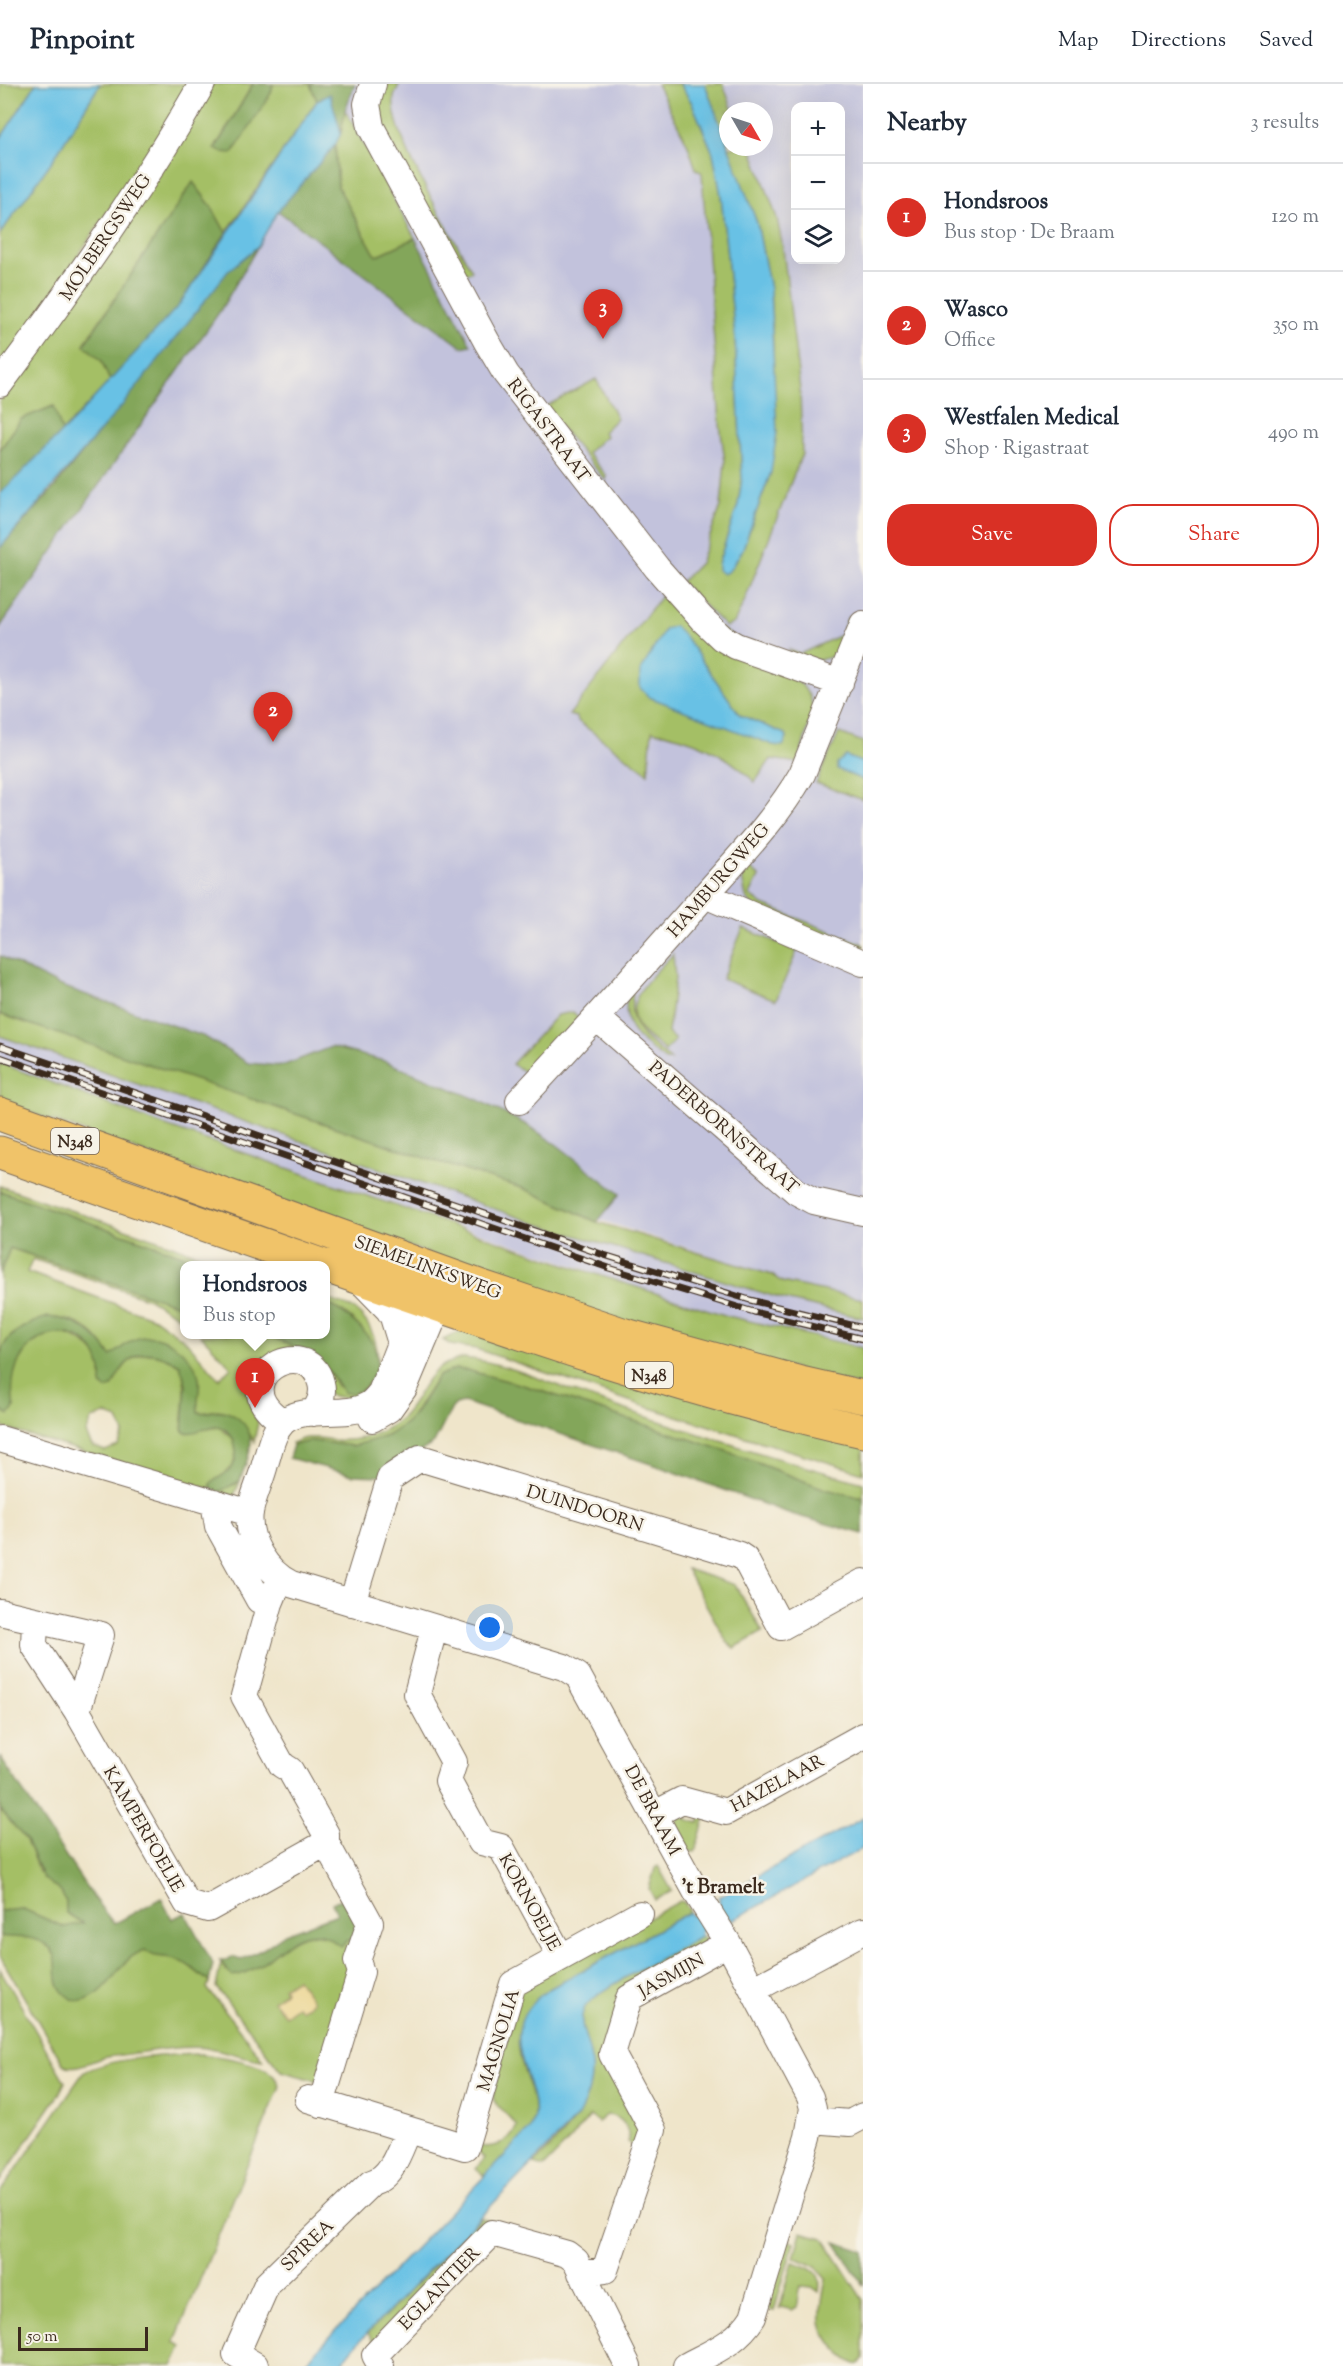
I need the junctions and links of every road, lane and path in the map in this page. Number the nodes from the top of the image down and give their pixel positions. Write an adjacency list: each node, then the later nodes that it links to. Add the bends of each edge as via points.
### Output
1 (202, 84): 3 (street, MOLBERGSWEG, via 160,158 49,320)
2 (373, 84): 5 (street, RIGASTRAAT, via 368,104 371,127 487,342 528,405 657,568 710,628 736,646)
3 (0, 384)
4 (863, 624): 5 (street, HAMBURGWEG)
5 (840, 683): 6 (street, HAMBURGWEG, via 793,791)
6 (705, 895): 7 (street); 8 (street, HAMBURGWEG)
7 (863, 963)
8 (597, 1018): 9 (street, HAMBURGWEG); 12 (street, PADERBORNSTRAAT, via 797,1192 813,1201)
9 (519, 1101)
10 (0, 1114): 15 (main road, SIEMELINKSWEG / N348)
11 (0, 1154): 13 (main road, SIEMELINKSWEG / N348)
12 (863, 1212)
13 (310, 1261)
14 (330, 1268): 16 (main road, SIEMELINKSWEG / N348)
15 (440, 1271): 17 (street); 19 (main road, SIEMELINKSWEG / N348, via 625,1335)
16 (357, 1277): 17 (main road, SIEMELINKSWEG / N348); 18 (street, via 393,1317)
17 (428, 1301): 18 (street); 20 (street, via 404,1388 389,1410 364,1424 332,1423); 22 (main road, SIEMELINKSWEG / N348, via 609,1363)
18 (400, 1341): 20 (street, via 381,1392 373,1401 347,1411)
19 (863, 1397)
20 (313, 1413): 21 (street); 21 (street, via 322,1393 320,1378 310,1366 296,1360 281,1361 268,1369 260,1389 263,1404)
21 (284, 1422): 25 (street, DE BRAAM, via 274,1433)
22 (863, 1431)
23 (0, 1439): 24 (street)
24 (214, 1502): 25 (street); 29 (street, via 218,1526 229,1547 259,1599)
25 (250, 1513): 26 (street, DE BRAAM, via 257,1547 264,1562)
26 (280, 1579): 28 (street, DE BRAAM); 29 (street)
27 (863, 1582): 28 (street, DUINDOORN, via 781,1627 740,1555 420,1458 390,1478)
28 (352, 1603): 32 (street, DE BRAAM)
29 (270, 1604): 36 (street, via 244,1696 326,1834)
30 (0, 1612): 31 (street)
31 (35, 1621): 33 (street, KAMPERFOELIE, via 34,1645); 33 (street, via 101,1635)
32 (434, 1629): 35 (street, DE BRAAM, via 564,1667 578,1676); 40 (street, KORNOELJE, via 417,1694 454,1762 448,1781 481,1842 501,1847)
33 (77, 1711): 36 (street, KAMPERFOELIE, via 187,1903 208,1909)
34 (863, 1736): 35 (street, HAZELAAR, via 726,1812 682,1800)
35 (655, 1814): 39 (street, DE BRAAM)
36 (326, 1843): 44 (street, via 370,1923 357,1961 361,1972 315,2102)
37 (640, 1914): 40 (street, MAGNOLIA)
38 (863, 1931): 41 (street)
39 (725, 1937): 41 (street, DE BRAAM); 45 (street, JASMIJN, via 629,1998 612,2054 652,2130 605,2270)
40 (561, 1957): 44 (street, MAGNOLIA, via 513,1984 465,2147)
41 (753, 1990): 43 (street, DE BRAAM, via 810,2097)
42 (863, 2116): 43 (street, via 850,2123)
43 (812, 2120): 49 (street, DE BRAAM, via 753,2317 732,2342)
44 (408, 2131): 46 (street, SPIREA, via 390,2169 267,2284 236,2354)
45 (582, 2273): 47 (street, EGLANTIER, via 567,2254 492,2233 375,2355); 48 (street, EGLANTIER)
46 (255, 2366)
47 (381, 2366)
48 (628, 2366)
49 (686, 2366)

